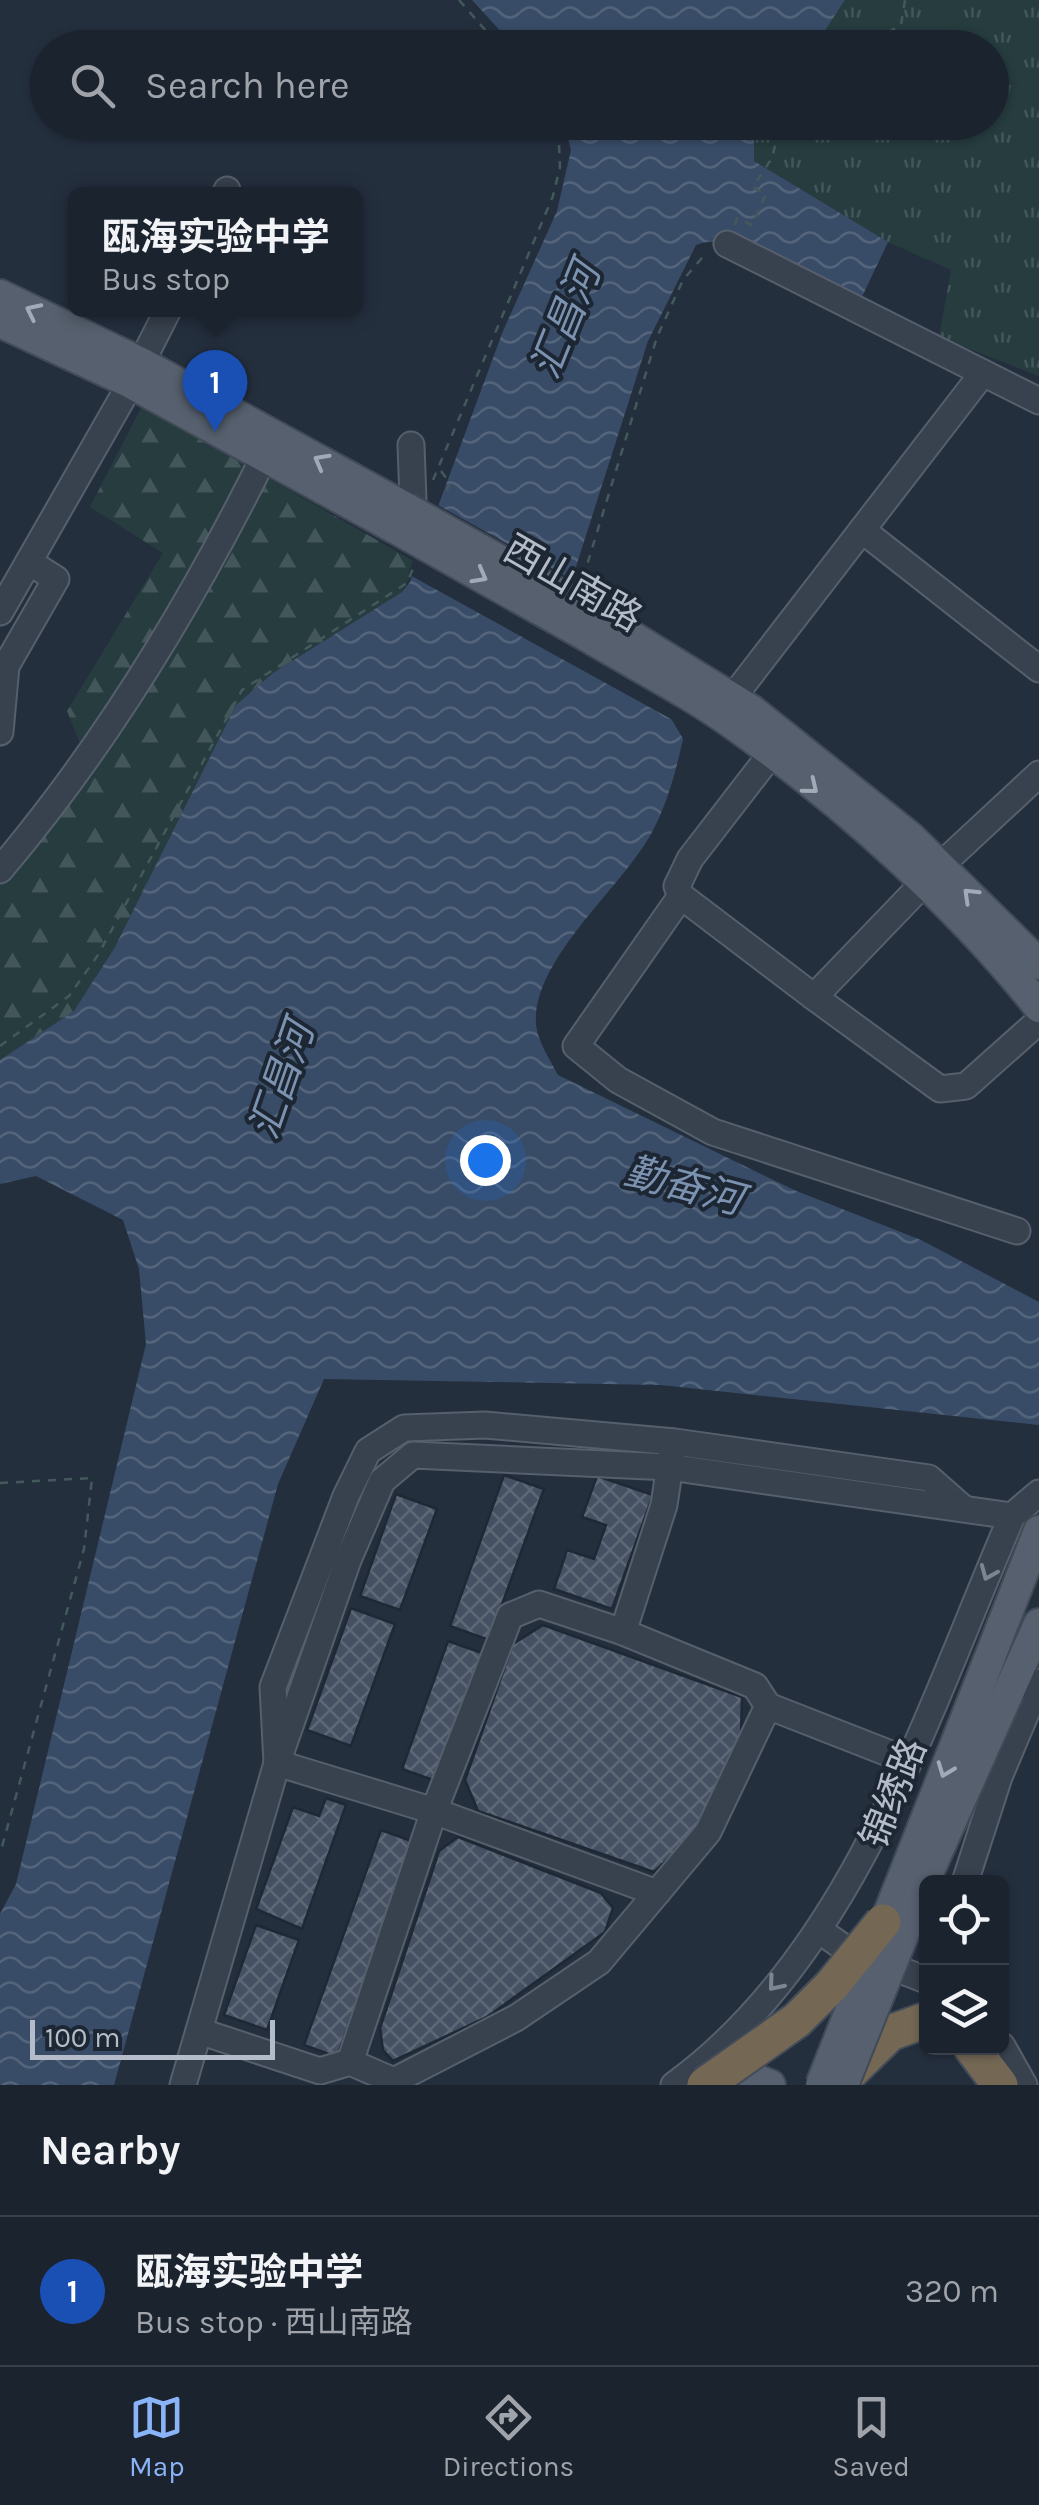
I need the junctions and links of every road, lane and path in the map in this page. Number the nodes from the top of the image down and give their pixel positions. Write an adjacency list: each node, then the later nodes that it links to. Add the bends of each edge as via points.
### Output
1 (459, 0): 3 (path)
2 (905, 0): 4 (path, via 901,25)
3 (485, 30)
4 (892, 30)
5 (559, 140): 16 (path, via 553,196)
6 (776, 140): 7 (path, via 753,187 766,194 752,225 738,218)
7 (727, 244): 12 (street); 23 (path, via 704,254 683,280 658,337 584,572)
8 (0, 295): 11 (main road, 西山南路, one-way to 8)
9 (164, 317): 11 (street)
10 (0, 322): 11 (main road, 西山南路)
11 (136, 373): 15 (main road, 西山南路); 18 (main road, 西山南路, one-way to 11); 20 (street)
12 (982, 373): 13 (street); 19 (street)
13 (1039, 401)
14 (411, 445): 18 (street)
15 (264, 457): 18 (main road, 西山南路); 29 (street, via 216,553 131,690)
16 (440, 470): 17 (path, via 450,483); 18 (path)
17 (443, 500)
18 (404, 512): 23 (main road, 西山南路, bridge)
19 (862, 530): 24 (street); 25 (street)
20 (29, 562): 22 (street); 26 (street, via 56,579 6,666)
21 (414, 567): 36 (path, via 407,583 242,690 98,954 69,996)
22 (0, 612)
23 (588, 614): 25 (main road, 西山南路)
24 (1039, 669)
25 (725, 707): 27 (main road, 西山南路); 30 (main road, 西山南路, via 910,837)
26 (0, 732)
27 (771, 754): 30 (main road, 西山南路, one-way to 30, via 888,849); 31 (street, via 690,859 677,886)
28 (1039, 774): 30 (street)
29 (0, 870)
30 (931, 875): 32 (main road, 西山南路, one-way to 30); 33 (street); 34 (main road, 西山南路)
31 (681, 896): 33 (street); 37 (street, via 576,1046 618,1080 712,1132)
32 (1039, 964)
33 (814, 997): 35 (street, via 940,1089 966,1086)
34 (1039, 1007)
35 (1039, 1021)
36 (0, 1046)
37 (1018, 1231)
38 (672, 1454): 41 (street, via 929,1478 962,1508); 43 (street, via 664,1505); 48 (street, via 486,1425 404,1428 368,1451 273,1687)
39 (0, 1483): 51 (path, via 92,1478 84,1549)
40 (1039, 1493): 41 (street)
41 (1026, 1523): 45 (main road, 锦绣路); 47 (street, one-way to 47)
42 (1039, 1624): 45 (main road, 锦绣路)
43 (622, 1632): 46 (street, via 754,1686); 49 (street, via 539,1604 510,1616)
44 (1039, 1682): 53 (street, via 998,1777)
45 (995, 1685): 50 (main road, 锦绣路, bridge); 55 (main road, 锦绣路, one-way to 55, bridge)
46 (768, 1706): 47 (street); 54 (street, via 708,1832)
47 (906, 1760): 56 (street)
48 (277, 1763): 49 (street); 59 (street)
49 (434, 1811): 54 (street); 63 (street)
50 (942, 1842): 52 (main road); 64 (main road, 锦绣路, bridge)
51 (0, 1854)
52 (944, 1875)
53 (967, 1875)
54 (657, 1893): 65 (street, via 600,1962 516,2018)
55 (883, 1922): 64 (main road, 锦绣路, bridge); 68 (highway, bridge, via 797,2020)
56 (820, 1931): 57 (street, via 846,1949); 67 (street, one-way to 67, via 750,2014)
57 (919, 1977)
58 (919, 2023): 64 (highway, via 890,2033)
59 (199, 2031): 63 (street, via 320,2072); 66 (street)
60 (977, 2055): 71 (highway)
61 (990, 2055): 72 (main road)
62 (1007, 2055): 73 (street)
63 (350, 2062): 65 (street)
64 (837, 2082)
65 (394, 2083)
66 (183, 2085)
67 (674, 2085)
68 (706, 2085)
69 (736, 2085): 70 (main road, via 752,2078)
70 (770, 2085)
71 (1000, 2085)
72 (1008, 2085)
73 (1024, 2085)

